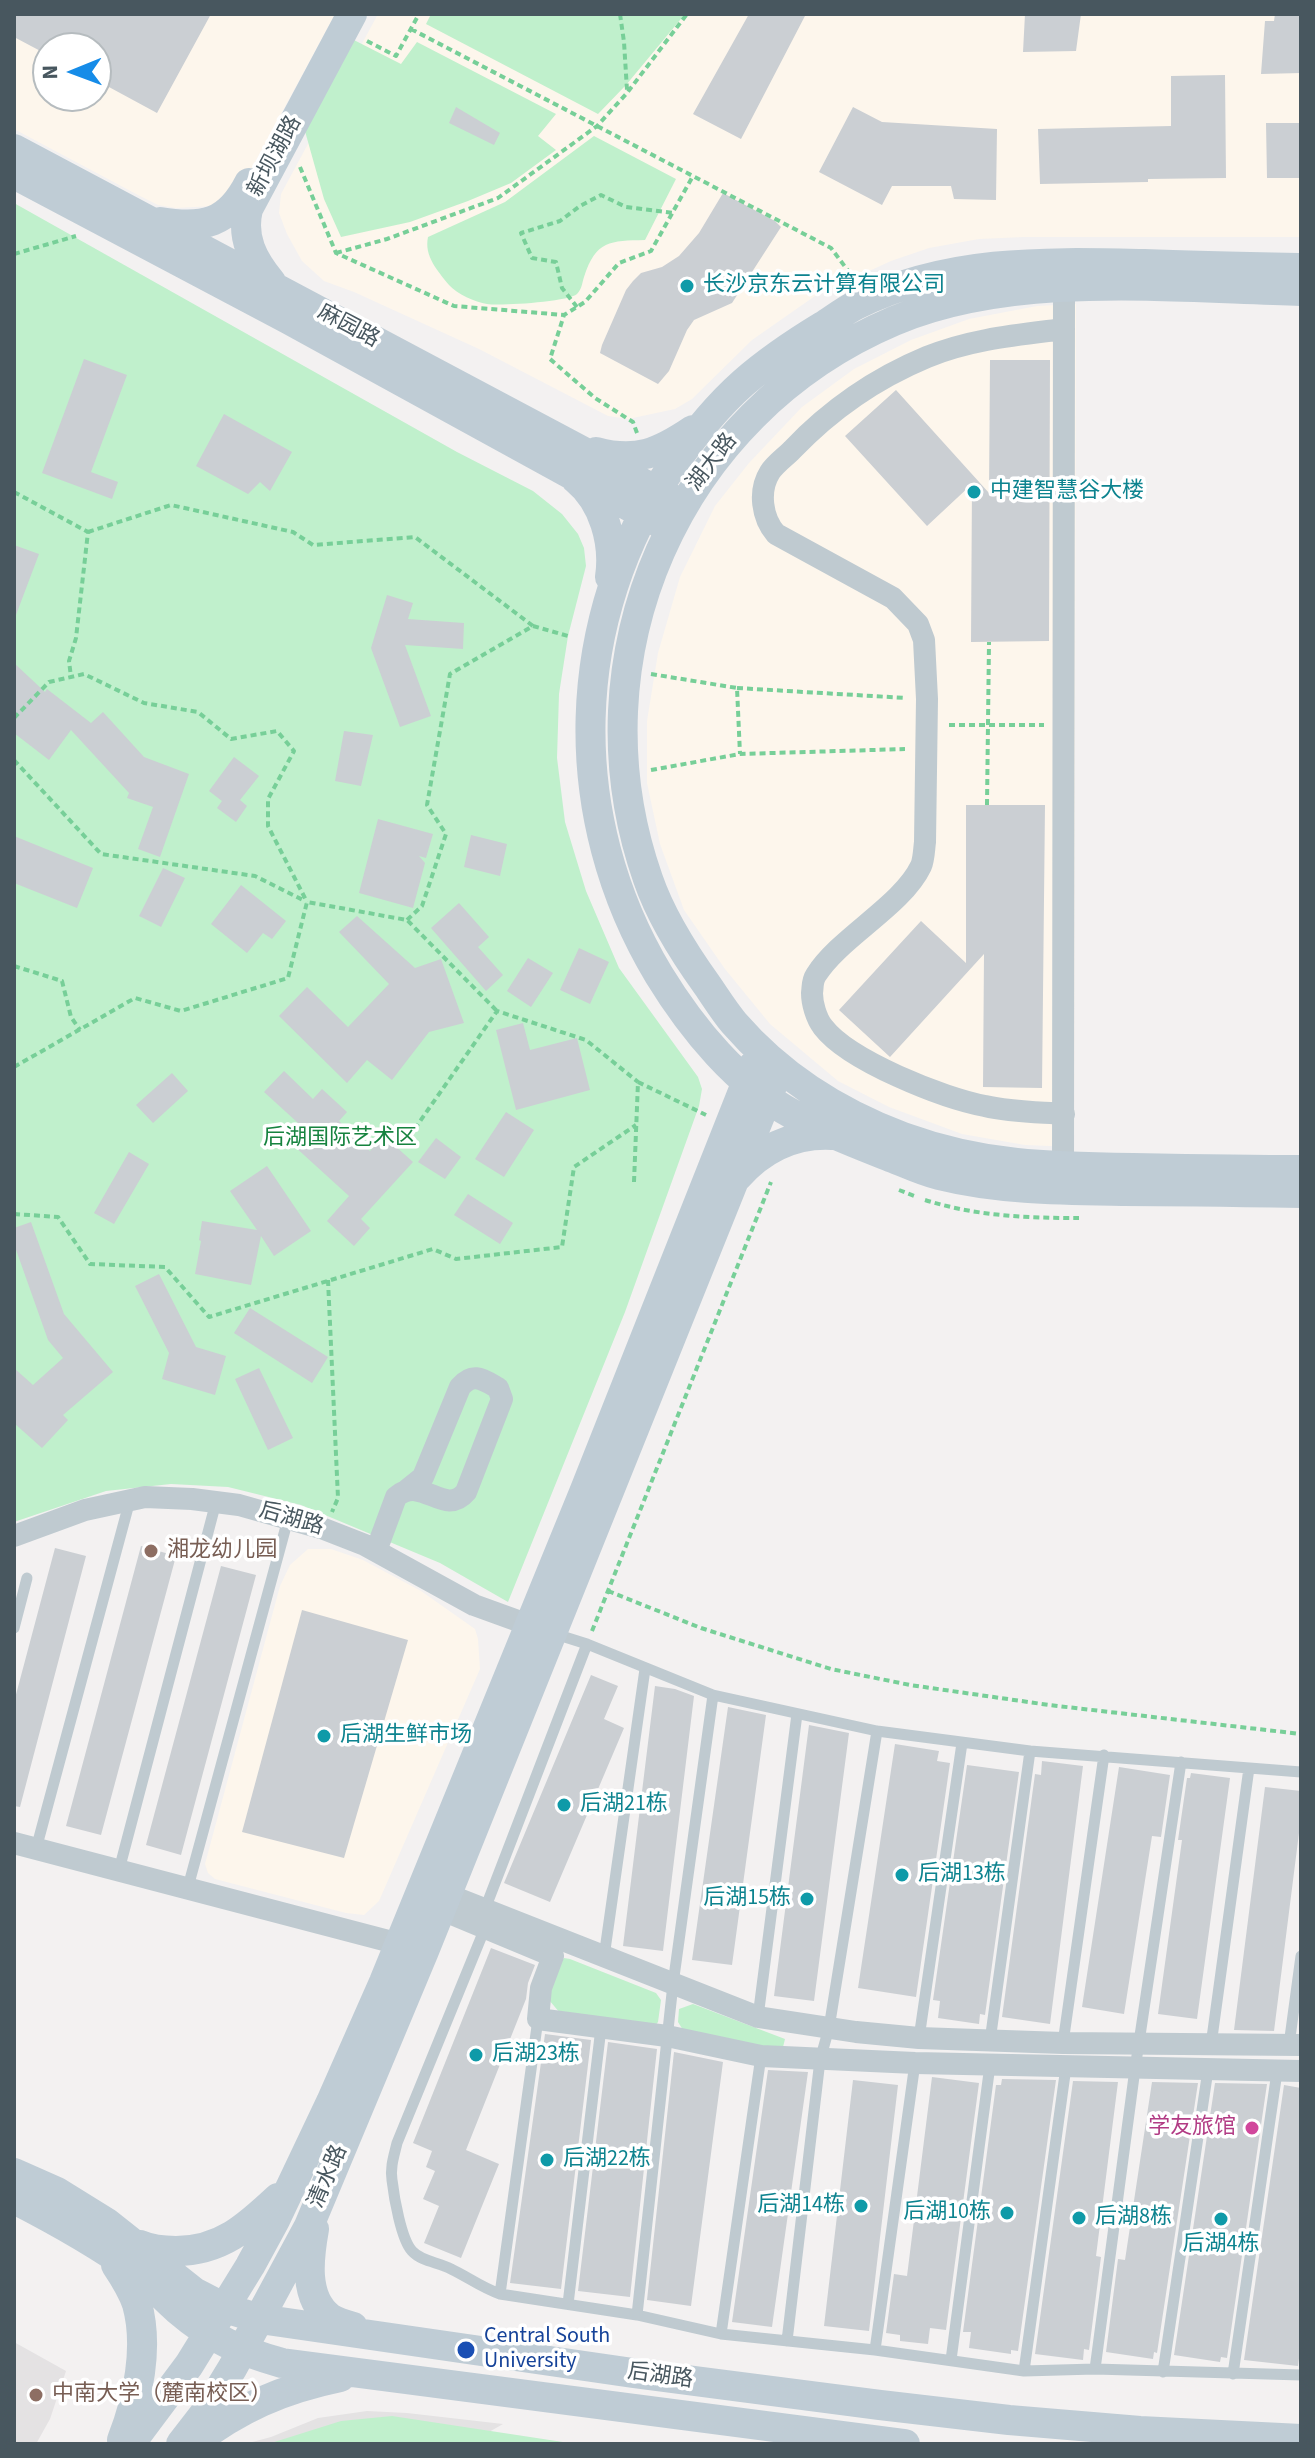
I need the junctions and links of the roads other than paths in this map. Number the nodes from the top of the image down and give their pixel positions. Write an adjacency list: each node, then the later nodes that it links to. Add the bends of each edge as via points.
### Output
1 (343, 19): 4 (main road, 新坝湖路, via 232,210 202,223); 8 (main road, 新坝湖路, via 248,209 245,232 253,258)
2 (14, 149): 4 (main road, 麻园路)
3 (14, 174): 11 (main road, 麻园路, via 288,319)
4 (148, 220): 8 (main road, 麻园路)
5 (1301, 268): 10 (main road, via 1022,264 952,271 856,305 742,384)
6 (1064, 287): 7 (main road, 湖大路); 9 (street); 12 (main road, 湖大路, via 953,301 896,320 846,345 755,412)
7 (1301, 291)
8 (289, 295): 11 (main road, 麻园路)
9 (1064, 329): 17 (street); 17 (street, via 983,339 927,357 865,388 821,420 770,472 763,495 766,522 776,534 893,598 918,624 924,640 921,864 904,888 813,979 812,1002 823,1027 848,1048 916,1084 982,1106)
10 (711, 418): 11 (main road, via 647,455); 12 (main road, via 692,438)
11 (566, 456): 12 (main road, 麻园路); 13 (main road, via 610,538)
12 (663, 509): 13 (main road, via 618,571); 15 (main road, 湖大路, via 621,724 627,804 649,881 682,950 734,1023)
13 (603, 616): 14 (main road, via 590,766 610,867 646,953)
14 (721, 1056): 16 (main road); 18 (main road, via 736,1092)
15 (770, 1058): 16 (main road); 20 (main road, 湖大路, via 830,1104 899,1135 997,1162)
16 (757, 1090): 18 (main road); 19 (main road); 23 (main road)
17 (1064, 1114): 20 (street)
18 (729, 1127): 32 (main road)
19 (839, 1136): 22 (main road, via 936,1175 1002,1186); 23 (main road, via 799,1137 774,1147 748,1165)
20 (1063, 1167): 21 (main road, 湖大路)
21 (1301, 1170)
22 (1301, 1193)
23 (724, 1200): 32 (main road)
24 (408, 1489): 24 (street, via 449,1501 466,1492 502,1399 498,1388 476,1378 465,1381 423,1477); 29 (street, via 396,1497)
25 (130, 1500): 26 (street, 后湖路); 28 (street, 后湖路); 44 (lane)
26 (216, 1502): 27 (street, 后湖路); 45 (lane)
27 (288, 1519): 29 (street, 后湖路); 46 (lane)
28 (14, 1536)
29 (376, 1551): 32 (street, 后湖路, via 474,1605)
30 (27, 1578): 31 (lane)
31 (14, 1628)
32 (540, 1629): 33 (lane); 47 (main road, 清水路); 49 (main road)
33 (587, 1644): 34 (lane); 48 (lane)
34 (645, 1669): 35 (lane); 51 (lane)
35 (713, 1695): 36 (lane); 52 (lane)
36 (797, 1714): 37 (lane); 53 (lane)
37 (877, 1731): 38 (lane); 56 (lane)
38 (962, 1743): 39 (lane); 58 (lane)
39 (1030, 1751): 40 (lane); 59 (lane)
40 (1104, 1755): 41 (lane); 60 (lane)
41 (1181, 1762): 42 (lane); 61 (lane)
42 (1249, 1768): 43 (lane); 62 (lane)
43 (1301, 1772)
44 (25, 1846): 45 (street)
45 (119, 1870): 46 (street)
46 (188, 1887): 49 (street)
47 (443, 1902): 48 (street); 49 (main road, 清水路)
48 (485, 1918): 51 (street); 54 (street, via 553,1956 541,1988); 79 (lane, via 397,2143 392,2179 412,2250)
49 (412, 1947): 73 (main road); 76 (main road, 清水路)
50 (1301, 1956): 63 (lane)
51 (604, 1958): 52 (street)
52 (673, 1984): 53 (street); 57 (lane)
53 (758, 2017): 56 (street)
54 (538, 2019): 55 (street); 79 (lane)
55 (601, 2028): 57 (street); 80 (lane)
56 (829, 2028): 58 (street); 65 (lane)
57 (667, 2036): 64 (street); 82 (lane)
58 (919, 2038): 59 (street)
59 (990, 2041): 60 (street)
60 (1063, 2043): 61 (street)
61 (1139, 2044): 62 (street); 69 (lane)
62 (1211, 2045): 63 (street)
63 (1295, 2045)
64 (761, 2056): 65 (street); 85 (lane)
65 (820, 2060): 66 (street); 87 (lane)
66 (915, 2063): 67 (street); 88 (lane)
67 (990, 2065): 68 (street); 90 (lane)
68 (1066, 2067): 69 (street); 92 (lane)
69 (1135, 2069): 70 (street); 91 (lane)
70 (1208, 2070): 72 (street); 93 (lane)
71 (1301, 2071): 72 (street)
72 (1277, 2072): 94 (lane)
73 (302, 2164): 77 (main road, via 278,2198 221,2243 165,2251); 81 (main road)
74 (14, 2173): 77 (main road, 后湖路, via 57,2192)
75 (14, 2199): 78 (main road, 后湖路)
76 (320, 2199): 83 (main road, 清水路); 86 (main road, via 309,2257 318,2305 330,2318)
77 (123, 2236): 81 (main road, 后湖路, via 194,2292)
78 (91, 2242): 84 (main road, 后湖路, via 139,2274); 99 (main road, via 127,2281 142,2330 141,2365)
79 (500, 2294): 80 (lane)
80 (568, 2304): 82 (lane)
81 (225, 2308): 83 (main road, 后湖路); 84 (main road)
82 (637, 2315): 85 (lane)
83 (260, 2319): 86 (main road, 后湖路); 89 (main road, 清水路)
84 (209, 2334): 89 (main road, 后湖路); 100 (main road)
85 (721, 2334): 87 (lane)
86 (382, 2337): 98 (main road, 后湖路, via 1009,2420)
87 (787, 2341): 88 (lane)
88 (875, 2350): 90 (lane)
89 (242, 2352): 95 (main road, 后湖路, via 282,2363); 101 (main road, 清水路)
90 (951, 2360): 92 (lane)
91 (1095, 2369): 92 (lane); 93 (lane)
92 (1024, 2371)
93 (1163, 2372): 94 (lane)
94 (1233, 2374): 96 (lane)
95 (378, 2375): 97 (main road, 后湖路); 102 (main road, via 340,2377 274,2395)
96 (1301, 2375)
97 (720, 2432): 103 (main road, 后湖路)
98 (1301, 2439)
99 (121, 2444)
100 (130, 2444)
101 (181, 2444)
102 (192, 2444)
103 (905, 2444)

